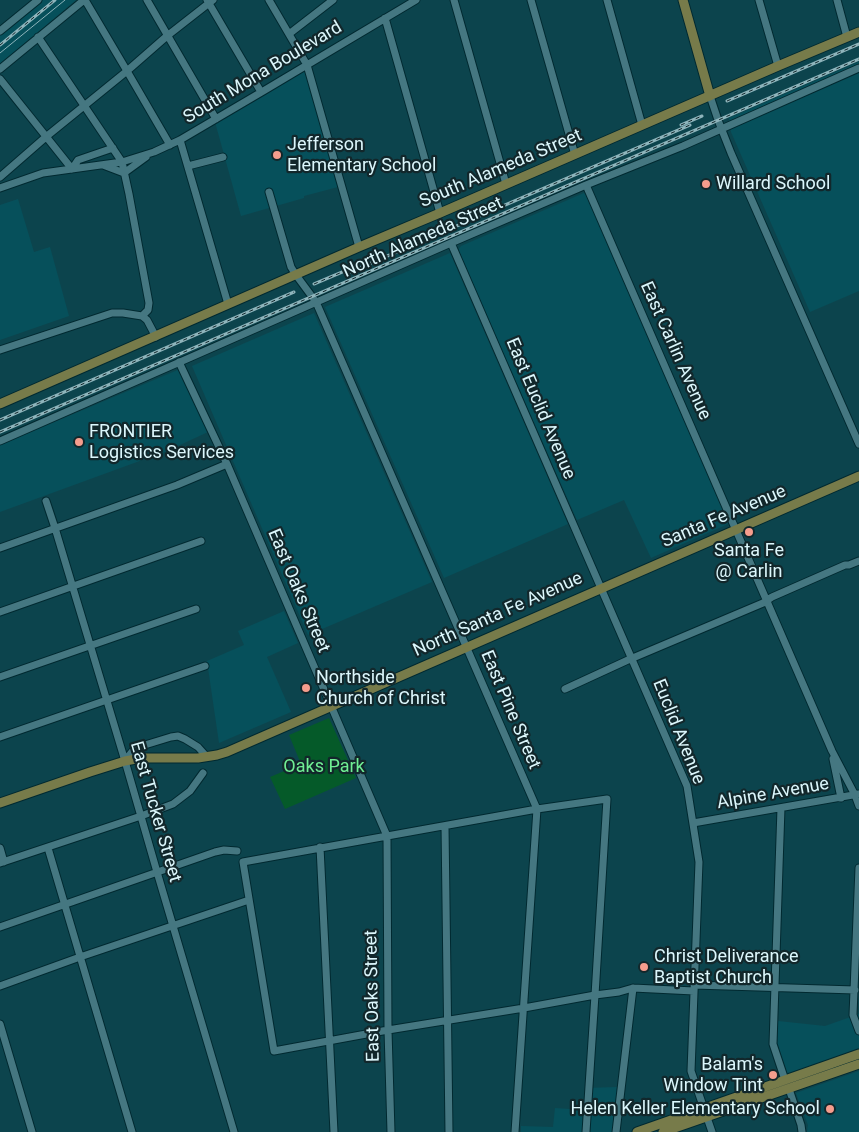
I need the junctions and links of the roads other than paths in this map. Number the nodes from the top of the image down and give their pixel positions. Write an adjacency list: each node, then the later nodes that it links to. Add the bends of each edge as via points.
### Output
1 (23, 0): 15 (street)
2 (38, 0): 15 (street)
3 (84, 0): 20 (street); 27 (street)
4 (147, 0): 21 (street)
5 (269, 0): 19 (street)
6 (333, 0): 19 (street)
7 (416, 0): 16 (street, South Mona Boulevard)
8 (454, 0): 48 (street)
9 (531, 0): 40 (street)
10 (607, 0): 33 (street)
11 (683, 0): 30 (main road)
12 (759, 0): 24 (street)
13 (837, 0): 22 (street)
14 (210, 1): 21 (street); 29 (street)
15 (28, 8): 17 (street)
16 (385, 18): 23 (street, South Mona Boulevard); 52 (street)
17 (0, 31)
18 (859, 32): 22 (main road, South Alameda Street)
19 (289, 34): 23 (street)
20 (38, 36): 25 (street); 31 (street)
21 (167, 36): 27 (street); 32 (street)
22 (847, 37): 24 (main road, South Alameda Street)
23 (307, 65): 29 (street, South Mona Boulevard); 54 (street)
24 (778, 66): 30 (main road, South Alameda Street)
25 (0, 69)
26 (858, 70): 34 (street, North Alameda Street)
27 (128, 71): 31 (street); 37 (street)
28 (0, 78): 35 (street)
29 (261, 92): 32 (street, South Mona Boulevard)
30 (710, 96): 33 (main road, South Alameda Street); 34 (street)
31 (85, 106): 35 (street); 38 (street)
32 (216, 119): 36 (street, South Mona Boulevard)
33 (642, 125): 40 (main road, South Alameda Street)
34 (721, 129): 49 (street, North Alameda Street); 64 (street)
35 (47, 136): 45 (street); 47 (street)
36 (180, 140): 37 (street, South Mona Boulevard); 44 (street)
37 (170, 145): 39 (street, South Mona Boulevard)
38 (113, 148): 42 (street); 45 (street, via 78,160)
39 (148, 155): 42 (street, South Mona Boulevard); 46 (street)
40 (575, 155): 48 (main road, South Alameda Street)
41 (223, 157): 44 (street)
42 (122, 162): 43 (street, South Mona Boulevard); 46 (street)
43 (101, 165): 45 (street, South Mona Boulevard); 46 (street)
44 (188, 166): 57 (street)
45 (72, 169): 50 (street, South Mona Boulevard, via 43,173)
46 (124, 173): 58 (street, via 149,303)
47 (0, 177)
48 (506, 184): 52 (main road, South Alameda Street)
49 (586, 186): 53 (street, North Alameda Street); 69 (street, East Carlin Avenue)
50 (0, 188)
51 (269, 192): 55 (street, East Pine Street)
52 (440, 213): 54 (main road, South Alameda Street)
53 (451, 243): 56 (street, North Alameda Street); 74 (street, East Euclid Avenue)
54 (359, 247): 55 (main road, South Alameda Street)
55 (296, 275): 56 (street, East Pine Street); 57 (main road, South Alameda Street)
56 (316, 302): 61 (street, North Alameda Street); 79 (street, East Pine Street)
57 (228, 304): 59 (main road, South Alameda Street)
58 (142, 316): 59 (street); 60 (street, via 112,313)
59 (156, 337): 62 (main road)
60 (0, 350)
61 (179, 362): 63 (street, North Alameda Street); 65 (street, East Oaks Street)
62 (0, 404)
63 (0, 440)
64 (859, 444)
65 (227, 464): 68 (street); 85 (street, East Oaks Street)
66 (859, 476): 69 (main road, Santa Fe Avenue)
67 (46, 502): 68 (street, East Tucker Street)
68 (55, 528): 71 (street); 73 (street, East Tucker Street)
69 (736, 529): 74 (main road, Santa Fe Avenue); 75 (street, East Carlin Avenue)
70 (201, 541): 73 (street)
71 (0, 548)
72 (859, 561): 75 (street)
73 (73, 587): 77 (street); 78 (street, East Tucker Street)
74 (601, 588): 79 (main road, North Santa Fe Avenue); 80 (street, Euclid Avenue)
75 (767, 601): 80 (street); 87 (street, East Carlin Avenue)
76 (196, 609): 78 (street)
77 (0, 612)
78 (91, 645): 82 (street); 84 (street, East Tucker Street)
79 (467, 647): 85 (main road, North Santa Fe Avenue); 96 (street, East Pine Street)
80 (632, 659): 83 (street); 98 (street, Euclid Avenue, via 685,782)
81 (205, 666): 84 (street)
82 (0, 677)
83 (565, 689)
84 (106, 701): 86 (street); 89 (street, East Tucker Street)
85 (332, 706): 88 (main road, North Santa Fe Avenue, via 227,752); 100 (street, East Oaks Street)
86 (0, 737)
87 (832, 751): 91 (street); 92 (street)
88 (207, 757): 89 (main road, North Santa Fe Avenue); 89 (street, via 198,747 178,736 135,748)
89 (125, 761): 93 (main road); 97 (street, East Tucker Street)
90 (203, 773): 97 (street, via 177,802)
91 (857, 795): 92 (street, Alpine Avenue); 94 (street)
92 (840, 798): 95 (street, Alpine Avenue)
93 (0, 803)
94 (859, 806)
95 (781, 808): 98 (street, Alpine Avenue); 115 (street)
96 (537, 809): 99 (street); 119 (street, via 607,799); 120 (street, East Pine Street)
97 (141, 816): 103 (street); 107 (street, East Tucker Street)
98 (693, 823): 117 (street, Euclid Avenue, via 699,862)
99 (445, 826): 100 (street); 121 (street)
100 (387, 836): 101 (street); 123 (street, East Oaks Street)
101 (320, 847): 108 (street, via 243,862); 125 (street)
102 (0, 848): 105 (street)
103 (48, 848): 105 (street); 109 (street)
104 (236, 851): 107 (street, via 216,852)
105 (2, 862)
106 (859, 868): 113 (street)
107 (157, 872): 109 (street); 110 (street, East Tucker Street)
108 (249, 900): 110 (street); 125 (street, via 274,1052)
109 (65, 904): 111 (street); 112 (street)
110 (173, 926): 112 (street); 132 (street, East Tucker Street)
111 (0, 927)
112 (80, 958): 114 (street); 131 (street)
113 (857, 979): 118 (street)
114 (0, 986)
115 (775, 987): 117 (street); 118 (street); 128 (street, via 773,1044)
116 (633, 988): 117 (street); 119 (street); 138 (street)
117 (694, 988): 129 (street, Euclid Avenue, via 692,1071)
118 (855, 990): 124 (street, via 854,1015)
119 (595, 995): 120 (street); 137 (street)
120 (524, 1008): 121 (street); 136 (street, East Pine Street)
121 (448, 1019): 123 (street); 135 (street)
122 (0, 1024): 130 (street)
123 (388, 1030): 125 (street); 134 (street, East Oaks Street)
124 (859, 1031)
125 (330, 1041): 133 (street)
126 (859, 1054): 128 (main road)
127 (859, 1064): 128 (main road)
128 (787, 1084): 129 (main road); 142 (street)
129 (705, 1112): 139 (main road); 140 (main road); 141 (street, Euclid Avenue)
130 (32, 1132)
131 (132, 1132)
132 (234, 1132)
133 (334, 1132)
134 (391, 1132)
135 (449, 1132)
136 (515, 1132)
137 (586, 1132)
138 (616, 1132)
139 (637, 1132)
140 (663, 1132)
141 (712, 1132)
142 (802, 1132)

